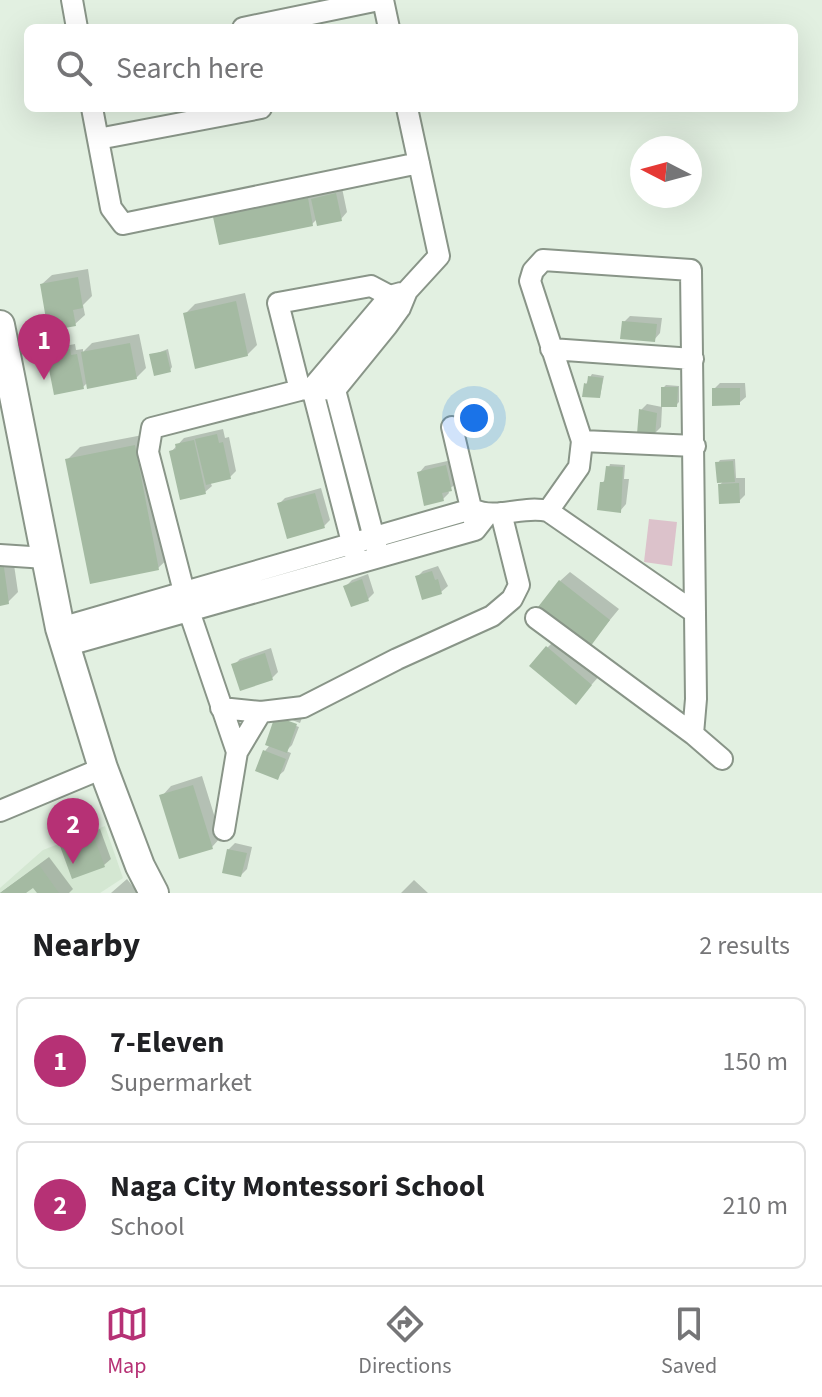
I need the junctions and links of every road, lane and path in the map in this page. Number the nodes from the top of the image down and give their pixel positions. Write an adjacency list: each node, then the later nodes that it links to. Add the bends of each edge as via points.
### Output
1 (72, 0): 3 (street)
2 (381, 0): 4 (street); 5 (street)
3 (76, 24)
4 (263, 24)
5 (388, 24)
6 (93, 112): 9 (street)
7 (240, 112): 9 (street)
8 (408, 112): 10 (street)
9 (98, 139): 10 (street, via 111,208 123,224)
10 (419, 163): 11 (street, via 439,256)
11 (399, 298): 15 (street); 15 (street, via 371,286 278,303); 16 (street)
12 (0, 325): 25 (main road)
13 (551, 349): 14 (street); 14 (street, via 530,281 543,260 691,270); 18 (street)
14 (693, 359): 19 (street)
15 (306, 389): 16 (street); 22 (street); 27 (street, via 152,428 148,452)
16 (335, 390): 23 (street)
17 (452, 427): 21 (street)
18 (582, 441): 19 (street); 20 (street, via 579,467)
19 (695, 446): 28 (street)
20 (542, 509): 21 (street); 28 (street)
21 (490, 516): 23 (street); 32 (street, via 519,585 512,599 492,616 303,707)
22 (353, 543): 23 (street); 26 (street); 27 (street)
23 (376, 547): 26 (street)
24 (0, 555): 25 (street)
25 (46, 558): 30 (main road)
26 (358, 564): 27 (street)
27 (187, 601): 30 (street); 31 (street)
28 (694, 612): 33 (street)
29 (536, 618): 33 (street)
30 (62, 637): 36 (main road)
31 (221, 708): 32 (street); 34 (street)
32 (261, 712): 34 (street)
33 (693, 734): 35 (street)
34 (237, 752): 38 (street)
35 (722, 759)
36 (103, 768): 37 (street); 39 (main road)
37 (0, 811)
38 (224, 830)
39 (154, 893)

